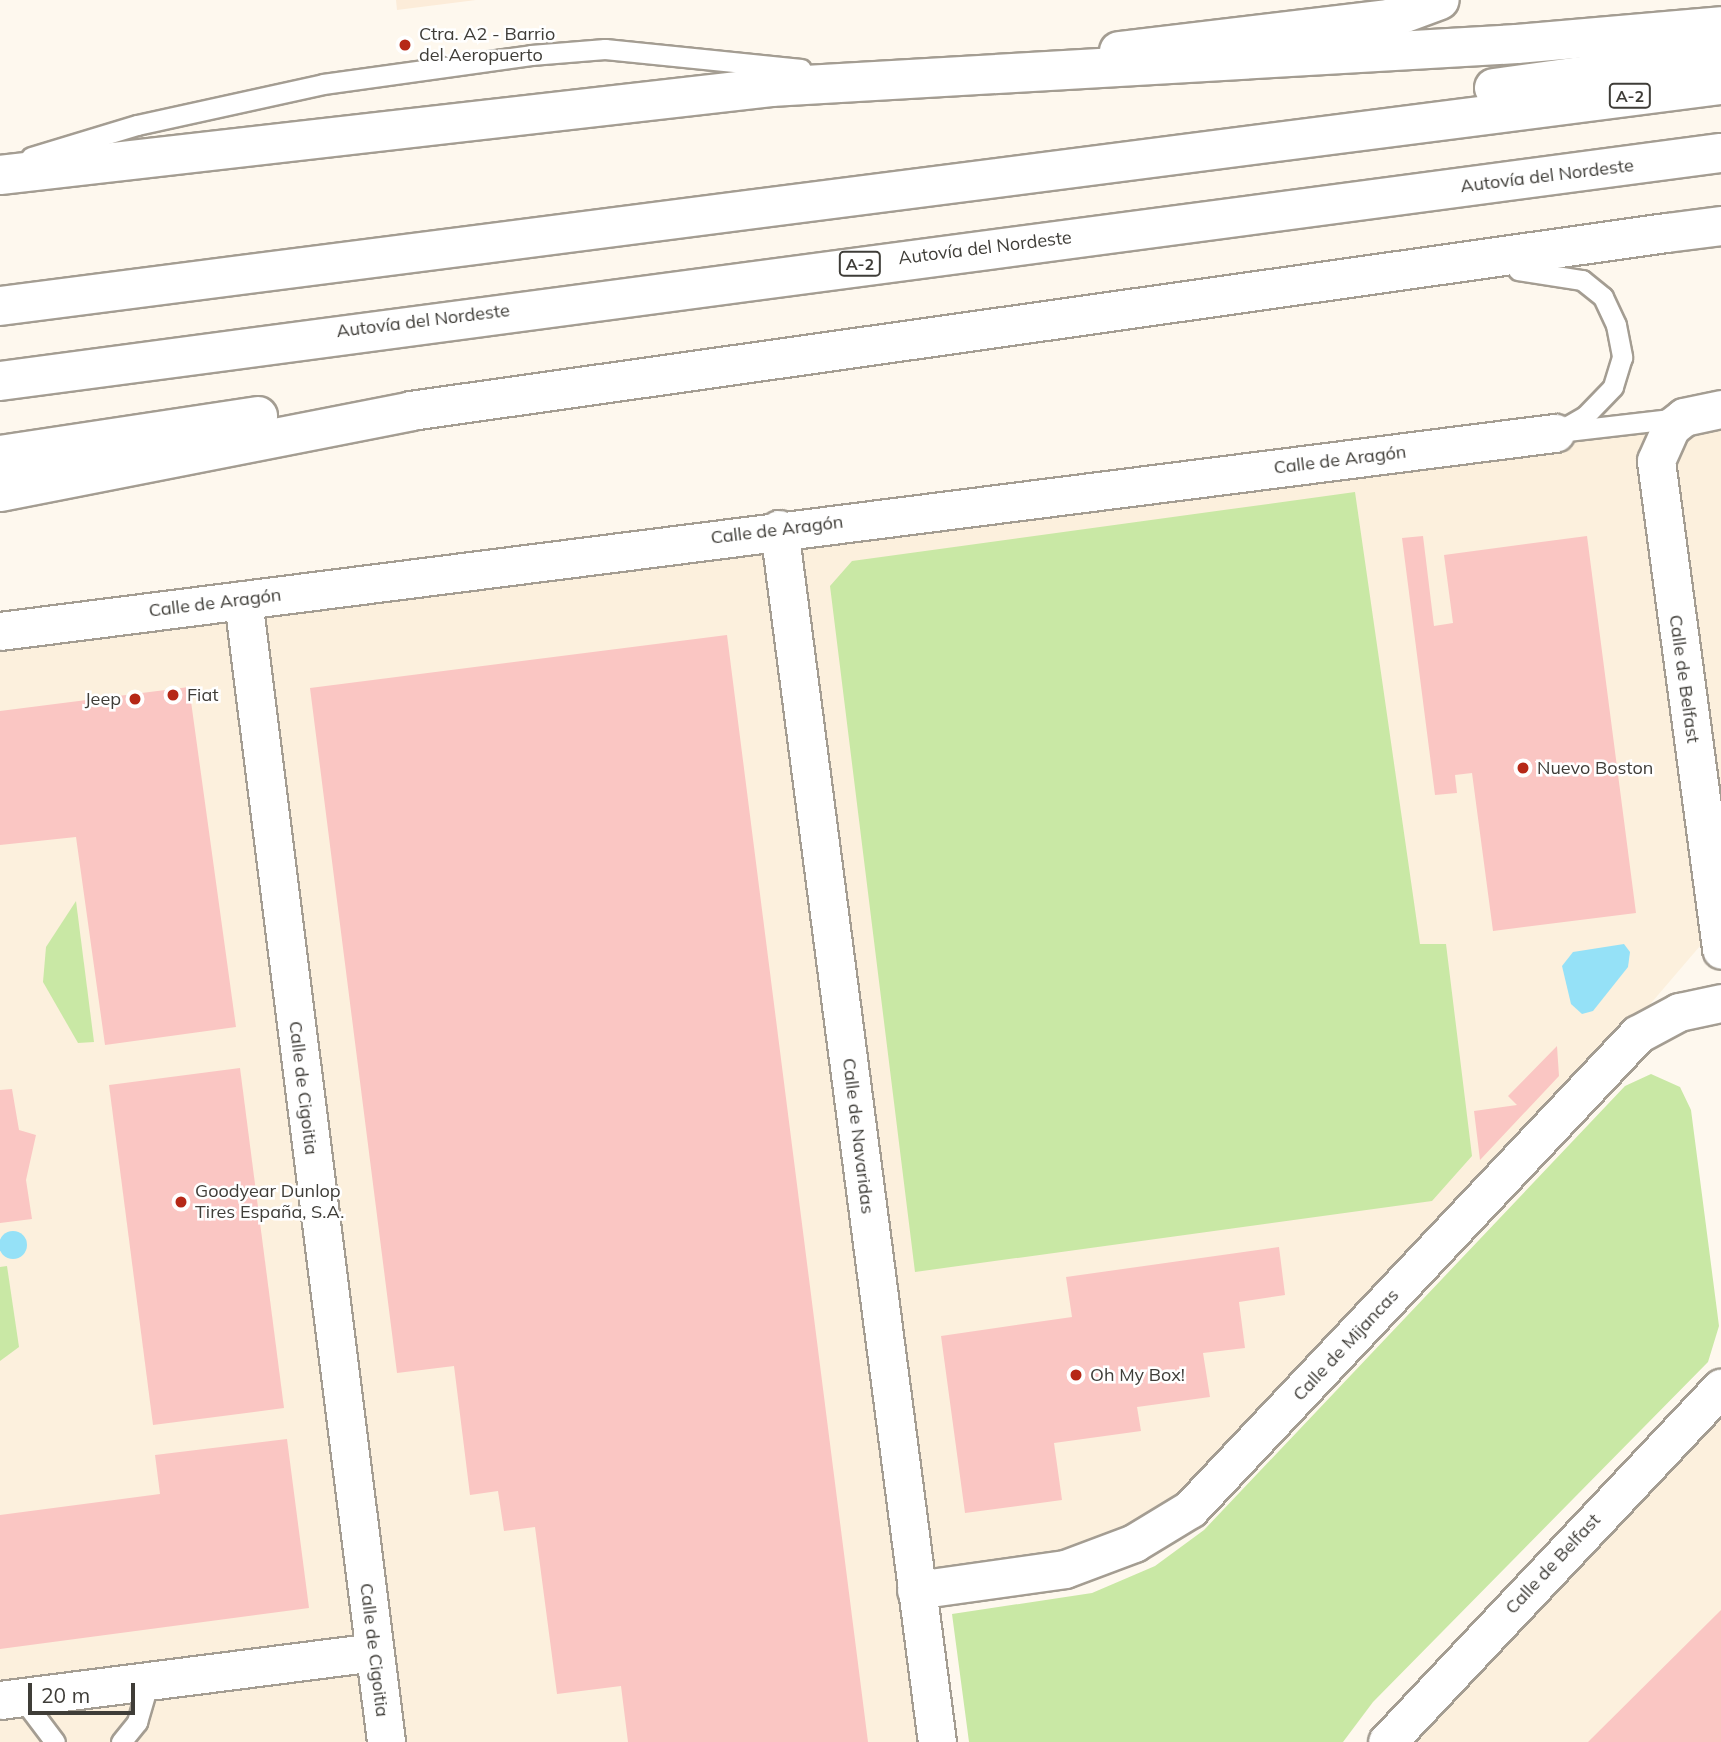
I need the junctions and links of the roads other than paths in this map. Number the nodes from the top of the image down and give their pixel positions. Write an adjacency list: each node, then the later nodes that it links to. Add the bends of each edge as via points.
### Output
1 (1440, 0): 4 (main road, via 1389,19)
2 (1721, 26): 4 (main road, via 1517,44)
3 (1721, 57): 6 (main road, via 1452,95)
4 (936, 77): 8 (lane, via 605,49 531,55 323,84 137,125); 9 (main road, via 611,104)
5 (1721, 85): 6 (main road, A-2)
6 (1385, 127): 13 (main road, A-2)
7 (1721, 153): 14 (main road, Autovía del Nordeste / A-2)
8 (0, 166)
9 (0, 176)
10 (1721, 226): 11 (main road)
11 (1667, 233): 12 (main road); 18 (main road, via 1386,258 1084,298)
12 (1388, 274): 17 (lane, via 1541,269 1582,280 1604,297 1622,357 1613,387 1585,416); 19 (main road, via 424,409)
13 (0, 306)
14 (0, 381)
15 (1721, 410): 16 (street)
16 (1684, 417): 17 (lane); 23 (street, Calle de Belfast, via 1671,427 1656,461)
17 (1555, 433): 20 (street, Calle de Aragón)
18 (0, 455)
19 (0, 492)
20 (779, 529): 21 (street, Calle de Aragón); 26 (street, Calle de Navaridas)
21 (243, 600): 22 (street, Calle de Aragón); 27 (street, Calle de Cigoitia)
22 (0, 631)
23 (1721, 950)
24 (1721, 1003): 26 (street, Calle de Mijancas, via 1679,1012 1638,1034 1190,1508 1134,1543 1065,1569)
25 (1721, 1387): 34 (street, Calle de Belfast)
26 (916, 1590): 33 (street, Calle de Navaridas)
27 (374, 1652): 28 (street); 32 (street, Calle de Cigoitia)
28 (149, 1681): 29 (street); 31 (lane, via 137,1722)
29 (10, 1699): 30 (lane)
30 (55, 1742)
31 (121, 1742)
32 (387, 1742)
33 (937, 1742)
34 (1387, 1742)

